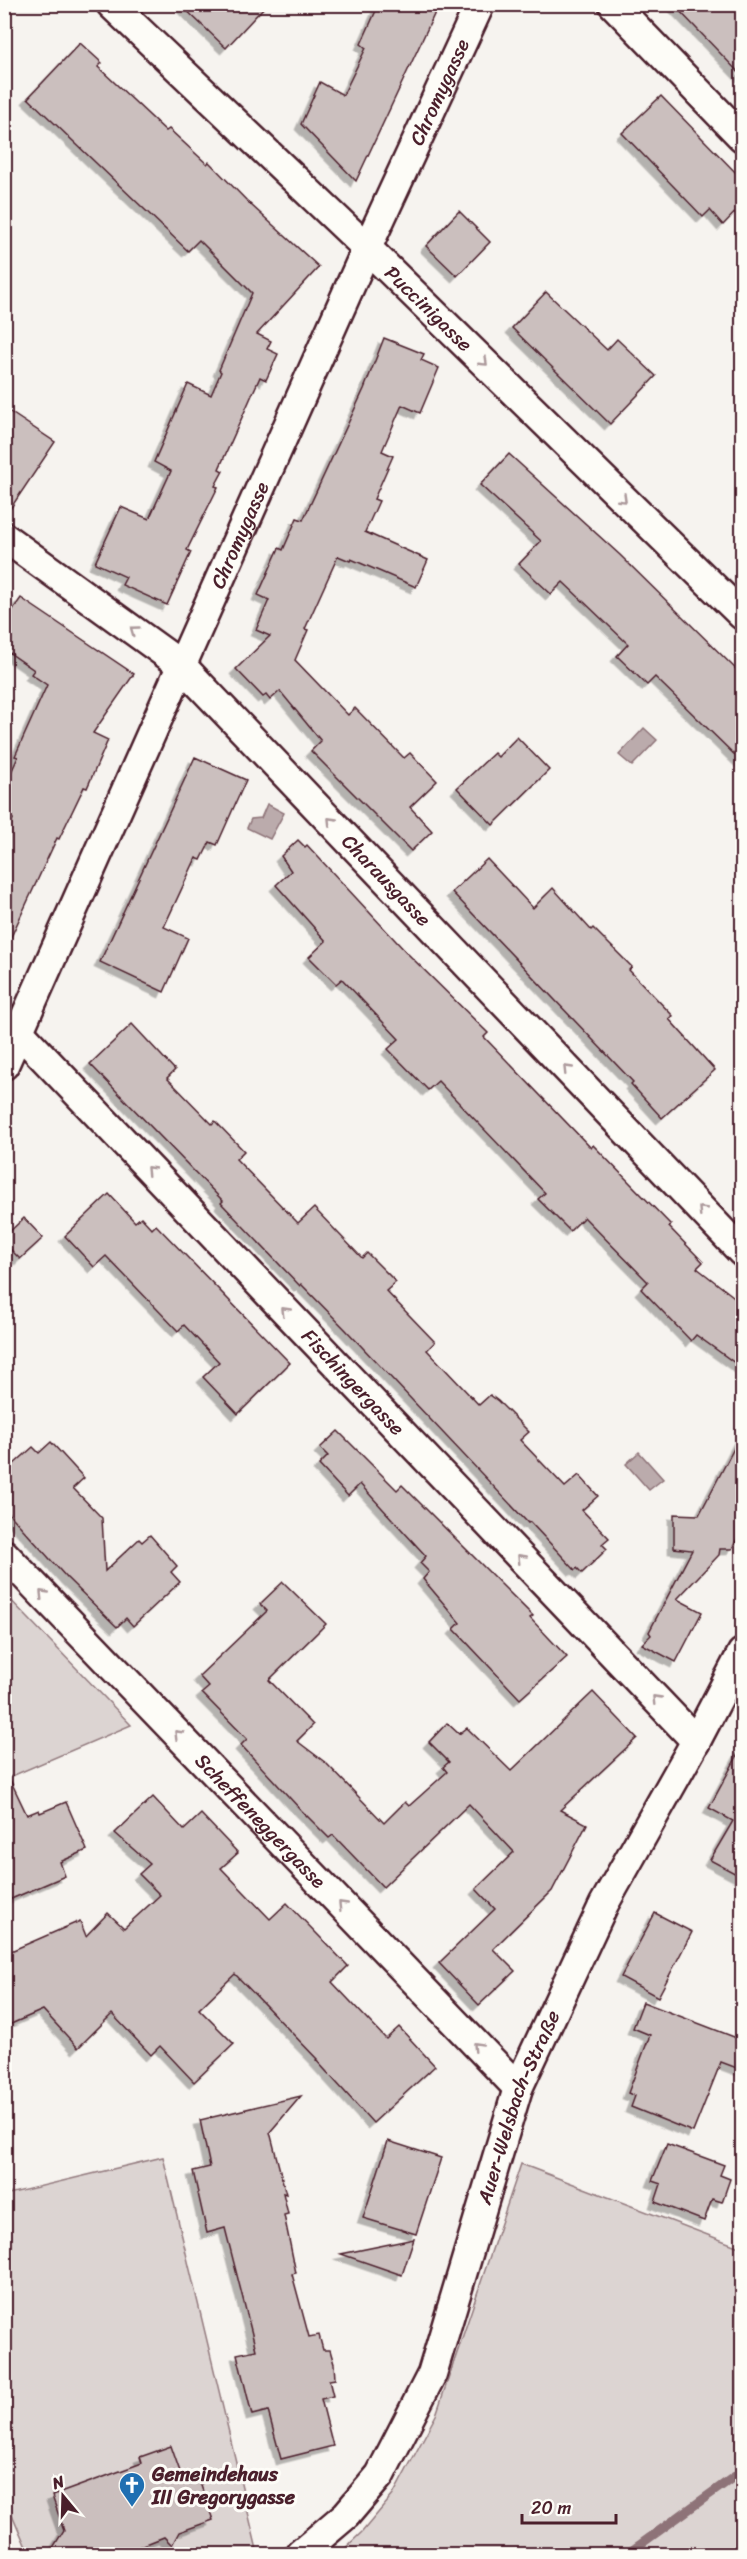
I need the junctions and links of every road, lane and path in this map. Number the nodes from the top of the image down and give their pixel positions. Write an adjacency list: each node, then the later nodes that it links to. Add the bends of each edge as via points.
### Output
1 (111, 4): 5 (street, Puccinigasse)
2 (480, 4): 5 (street, Chromygasse)
3 (614, 4): 4 (street)
4 (742, 137)
5 (367, 248): 7 (street, Puccinigasse, one-way to 7); 8 (street, Chromygasse)
6 (4, 537): 8 (street, Charausgasse, one-way to 6)
7 (742, 615)
8 (181, 665): 9 (street, Chromygasse); 11 (street, Charausgasse, one-way to 8)
9 (12, 1030): 10 (street, Chromygasse); 14 (street, Fischingergasse, one-way to 9)
10 (4, 1065)
11 (742, 1252)
12 (4, 1554): 15 (street, Scheffeneggergasse, one-way to 12)
13 (742, 1653): 14 (street, Auer-Welsbach-Straße)
14 (696, 1742): 15 (street, Auer-Welsbach-Straße, via 604,1904)
15 (518, 2088): 16 (street, Auer-Welsbach-Straße, via 432,2374 380,2475 346,2516)
16 (300, 2554)

